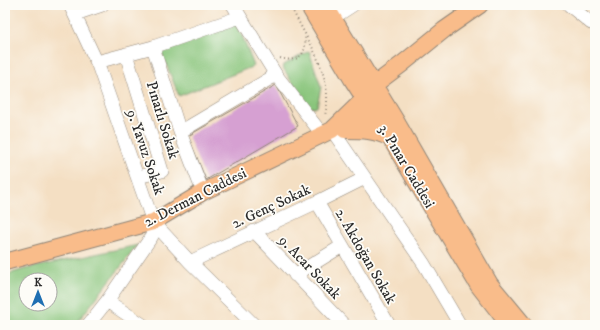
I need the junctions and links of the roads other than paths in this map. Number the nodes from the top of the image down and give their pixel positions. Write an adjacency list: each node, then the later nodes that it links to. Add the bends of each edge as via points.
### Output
1 (102, 5): 7 (street)
2 (233, 5): 9 (street)
3 (308, 5): 15 (main road, 3. Pınar Caddesi)
4 (353, 5): 8 (street)
5 (480, 5): 16 (main road, via 402,64)
6 (569, 5): 10 (street)
7 (73, 10): 13 (street, 9. Yavuz Sokak)
8 (329, 12): 16 (main road, 3. Pınar Caddesi)
9 (240, 17): 11 (street); 14 (street)
10 (591, 23)
11 (153, 47): 12 (street); 20 (street)
12 (126, 54): 13 (street); 23 (street, Pınarlı Sokak, via 162,171)
13 (97, 62): 23 (street, 9. Yavuz Sokak)
14 (276, 75): 20 (street); 21 (street)
15 (353, 81): 17 (main road, 3. Pınar Caddesi); 21 (main road, via 354,87 346,110)
16 (378, 91): 17 (main road); 18 (main road); 41 (main road, 3. Pınar Caddesi, via 490,284)
17 (365, 98): 18 (main road, 3. Pınar Caddesi); 21 (main road)
18 (374, 113): 19 (main road); 22 (main road, 3. Pınar Caddesi)
19 (349, 130): 21 (main road); 22 (main road, via 372,131)
20 (180, 132): 25 (street)
21 (327, 132): 24 (street); 25 (main road, 2. Derman Caddesi)
22 (390, 138): 40 (main road, 3. Pınar Caddesi, via 478,285)
23 (138, 177): 27 (street, 9. Yavuz Sokak)
24 (365, 178): 26 (street, 2. Genç Sokak); 39 (street, via 424,264)
25 (203, 192): 27 (main road, 2. Derman Caddesi)
26 (317, 202): 28 (street, 2. Genç Sokak); 29 (street, 2. Akdoğan Sokak)
27 (153, 222): 30 (main road, 2. Derman Caddesi); 31 (street, 9. Yavuz Sokak); 33 (street, via 152,236)
28 (254, 231): 31 (street, 2. Genç Sokak); 32 (street, 9. Acar Sokak)
29 (342, 246): 32 (street); 38 (street, 2. Akdoğan Sokak)
30 (5, 262)
31 (190, 262): 36 (street, 9. Yavuz Sokak)
32 (296, 275): 37 (street, 9. Acar Sokak)
33 (107, 301): 34 (street); 35 (street)
34 (88, 325)
35 (143, 325)
36 (253, 325)
37 (344, 325)
38 (389, 325)
39 (460, 325)
40 (509, 325)
41 (524, 325)

